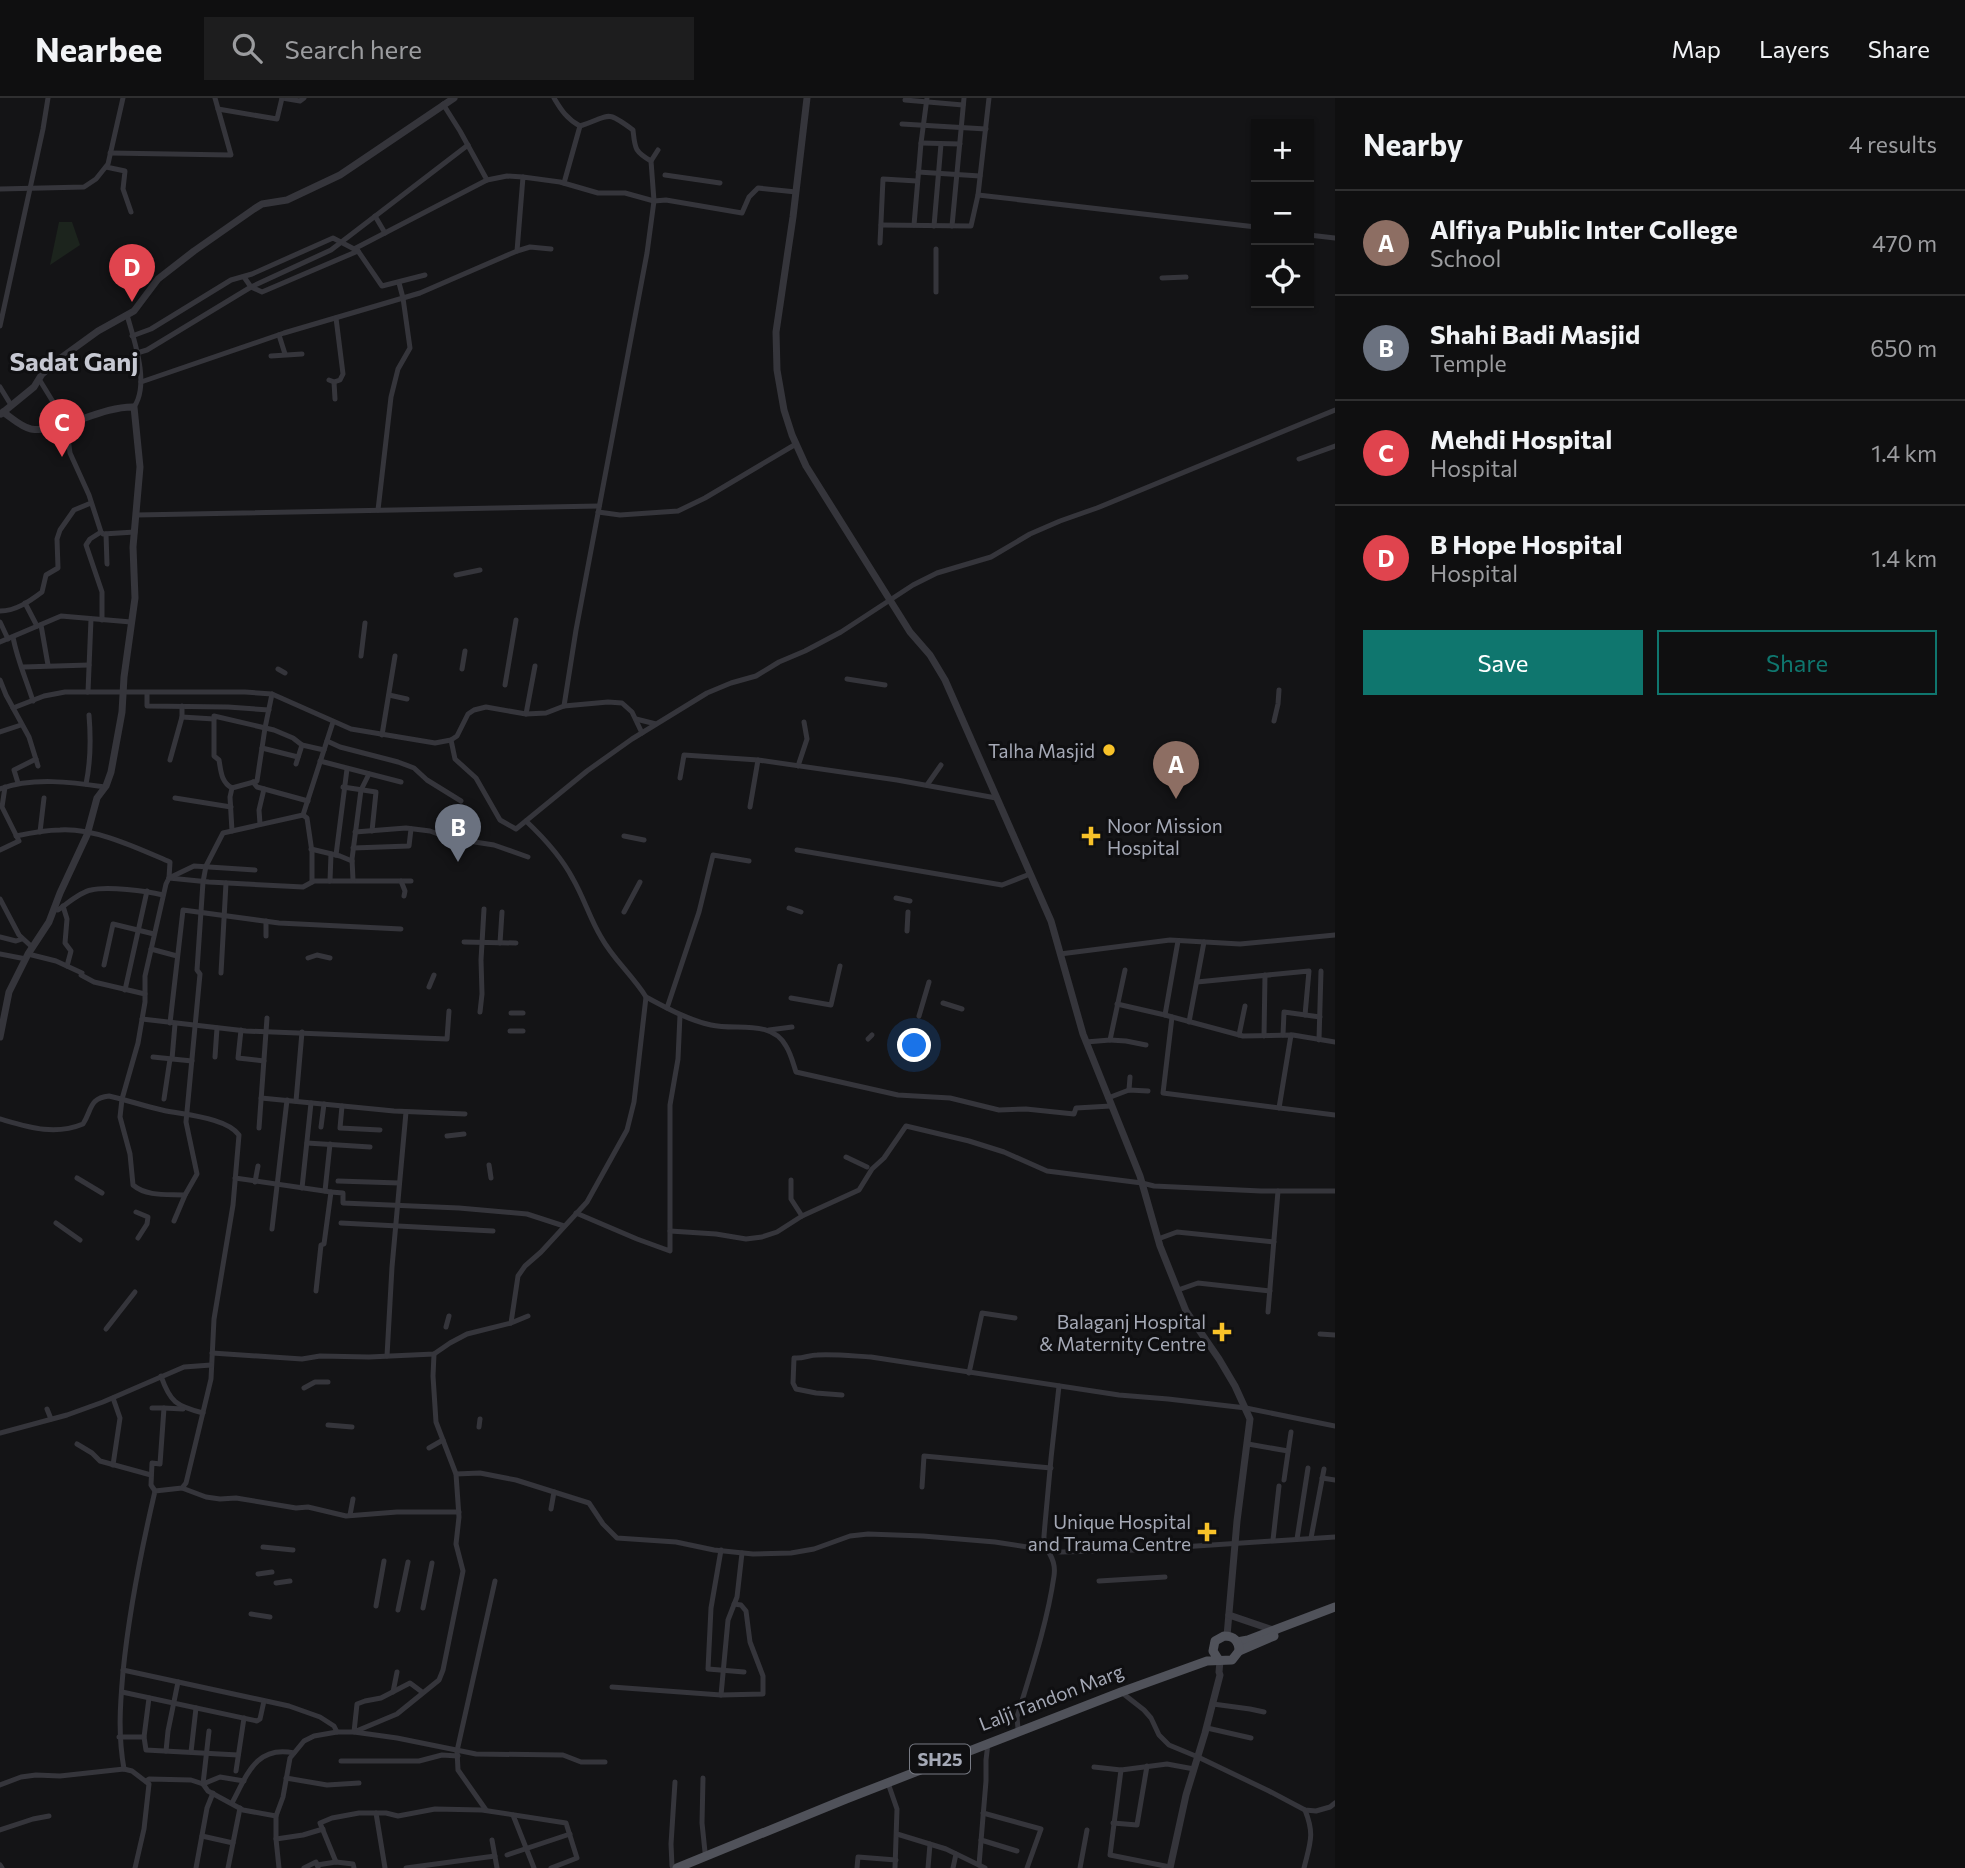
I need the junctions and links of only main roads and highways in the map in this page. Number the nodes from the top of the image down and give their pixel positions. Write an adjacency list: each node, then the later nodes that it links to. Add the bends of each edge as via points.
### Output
1 (1335, 1607): 3 (main road, SH25)
2 (1335, 1613): 3 (main road, SH25)
3 (1277, 1632): 4 (main road, SH25)
4 (1238, 1646): 5 (main road, SH25, via 1237,1656); 5 (main road, SH25, via 1234,1638 1219,1638 1215,1641)
5 (1220, 1658): 6 (main road, Lalji Tandon Marg / SH25); 6 (main road, Lalji Tandon Marg / SH25, via 1205,1657)
6 (1019, 1730): 7 (main road, Lalji Tandon Marg / SH25)
7 (989, 1742): 8 (main road, Lalji Tandon Marg / SH25); 8 (main road, Lalji Tandon Marg / SH25)
8 (848, 1797): 9 (main road, Lalji Tandon Marg / SH25)
9 (672, 1867)

